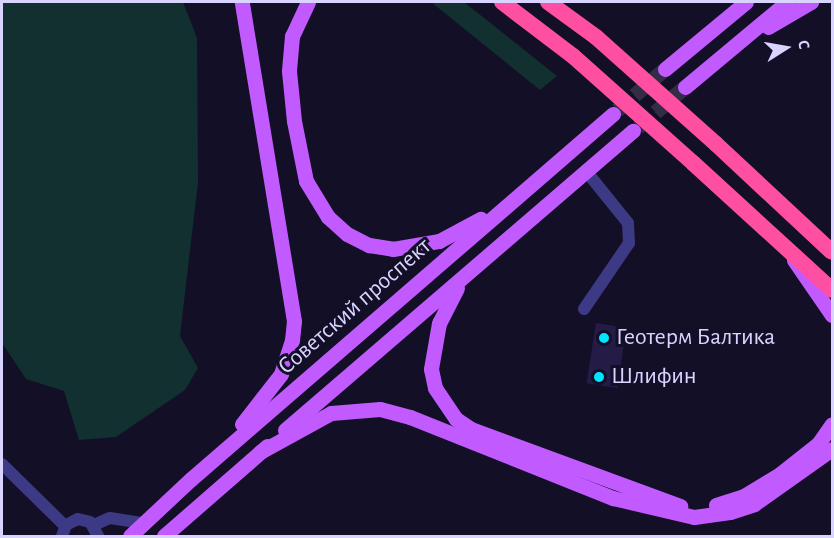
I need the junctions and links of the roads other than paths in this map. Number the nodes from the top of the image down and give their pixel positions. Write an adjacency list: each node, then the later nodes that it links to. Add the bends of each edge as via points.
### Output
1 (242, 2): 29 (main road, via 292,300 292,340 281,374 264,399)
2 (308, 2): 16 (main road, via 292,36 289,71 300,159 316,201 347,234 369,245 393,249 439,240 459,233)
3 (502, 2): 19 (highway, bridge, via 573,57)
4 (548, 2): 9 (highway)
5 (555, 2): 9 (main road)
6 (787, 2): 10 (main road)
7 (811, 2): 10 (main road)
8 (742, 3): 11 (main road)
9 (568, 17): 17 (highway, bridge, via 596,37)
10 (729, 50): 12 (main road)
11 (665, 69)
12 (685, 87)
13 (613, 114): 16 (main road, Советский проспект)
14 (633, 131): 15 (main road, Советский проспект)
15 (586, 171): 21 (main road, Советский проспект); 23 (street, via 628,223 628,243)
16 (546, 172): 29 (main road, Советский проспект)
17 (817, 236): 18 (main road); 20 (highway)
18 (832, 244)
19 (783, 245): 22 (highway); 24 (main road)
20 (832, 252)
21 (462, 280): 25 (main road, via 439,323 431,369 435,388 456,419 493,437 656,499 693,508 729,502 761,486 818,444); 27 (main road, Советский проспект)
22 (832, 290)
23 (584, 309)
24 (832, 315)
25 (832, 424)
26 (832, 449): 27 (main road, via 754,504 730,513 694,517 613,498 410,417 380,409 331,413)
27 (260, 452): 34 (main road, Советский проспект)
28 (2, 464): 31 (street)
29 (191, 479): 30 (main road, Советский проспект)
30 (143, 523): 32 (street, via 110,518); 33 (main road, Советский проспект)
31 (64, 531): 32 (street, via 78,519)
32 (96, 531)
33 (130, 537)
34 (164, 537)

